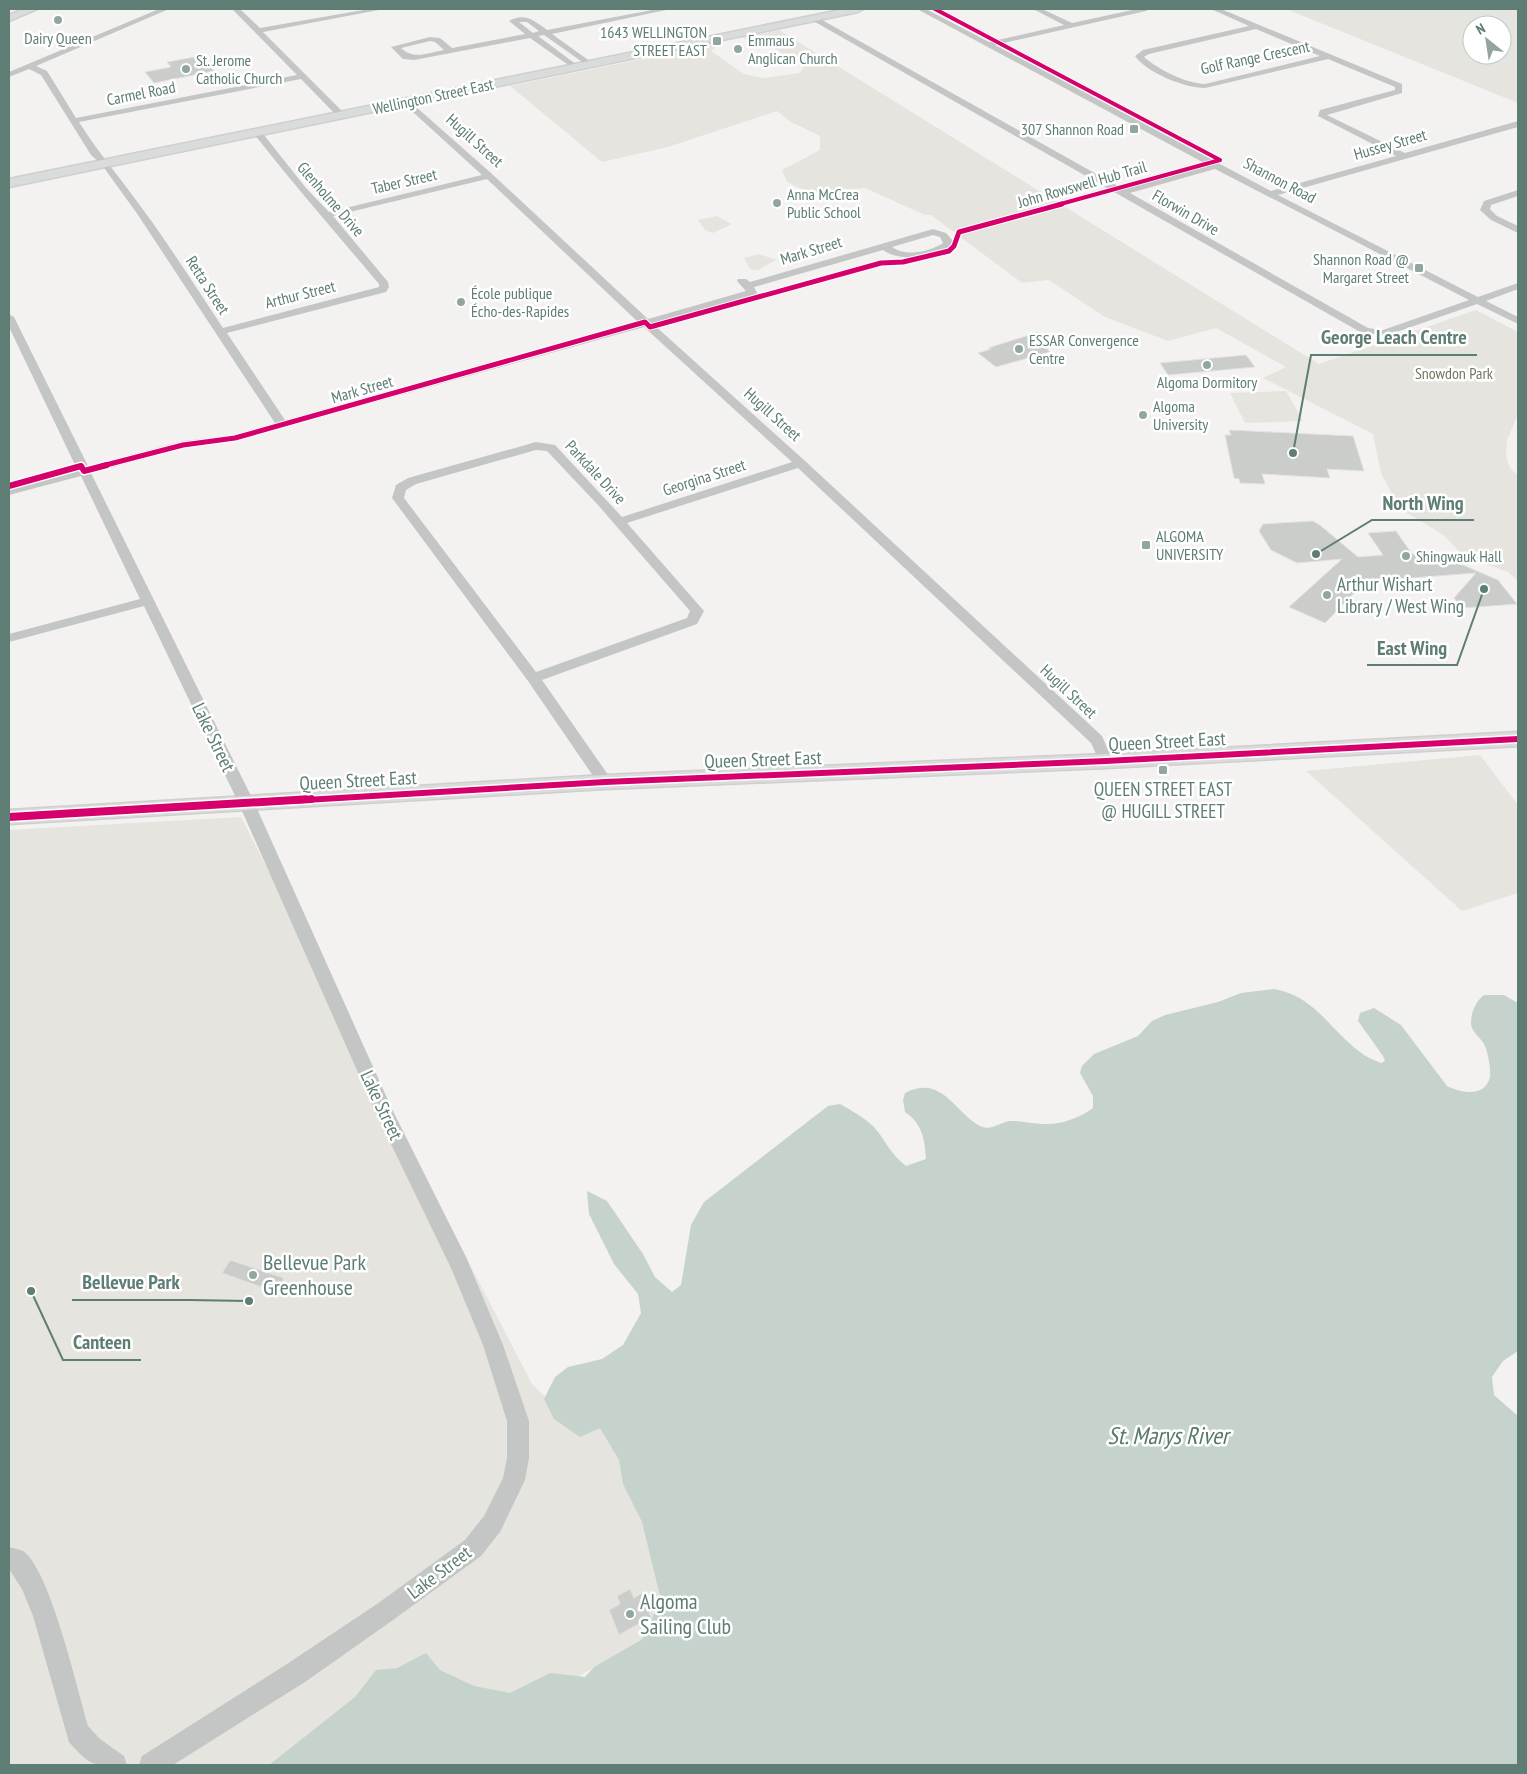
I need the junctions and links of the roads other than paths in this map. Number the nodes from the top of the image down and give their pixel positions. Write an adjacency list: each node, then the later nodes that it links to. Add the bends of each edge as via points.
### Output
1 (32, 9): 12 (main road)
2 (165, 9): 24 (street)
3 (236, 9): 17 (street)
4 (380, 9): 17 (street)
5 (612, 9): 13 (street)
6 (667, 9): 13 (street)
7 (858, 9): 14 (main road, Wellington Street East)
8 (922, 9): 20 (street, Shannon Road)
9 (1037, 9): 15 (street)
10 (1146, 9): 15 (street)
11 (1215, 9): 16 (street)
12 (9, 18)
13 (622, 18): 18 (street)
14 (812, 18): 23 (main road, Wellington Street East); 38 (street, Florwin Drive)
15 (1072, 26): 20 (street)
16 (1259, 26): 22 (street); 22 (street, Golf Range Crescent, via 1146,52 1139,56 1140,60 1192,85 1205,86)
17 (258, 31): 27 (street)
18 (546, 32): 19 (street); 19 (street, via 526,19 513,21); 23 (street)
19 (531, 35): 21 (street); 25 (street)
20 (990, 44): 35 (street, Shannon Road)
21 (450, 51): 21 (street, via 438,40 430,39 395,47 406,57 414,58)
22 (1330, 56): 33 (street, via 1399,86 1399,91 1323,112 1322,116)
23 (588, 64): 25 (main road, Wellington Street East)
24 (29, 66): 26 (street); 30 (street, Retta Street, via 44,73)
25 (574, 67): 28 (main road, Wellington Street East)
26 (9, 75)
27 (303, 76): 29 (street); 30 (street, Carmel Road)
28 (406, 101): 29 (main road, Wellington Street East); 36 (street, Hugill Street)
29 (341, 115): 32 (main road, Wellington Street East)
30 (73, 121): 34 (street, Retta Street)
31 (1518, 124): 33 (street, Hussey Street)
32 (257, 132): 34 (main road, Wellington Street East); 41 (street, Glenholme Drive)
33 (1404, 156): 40 (street, Hussey Street)
34 (105, 163): 37 (main road, Wellington Street East); 51 (street, Retta Street)
35 (1218, 165): 38 (street); 40 (street, Shannon Road)
36 (489, 176): 41 (street, Taber Street); 50 (street, Hugill Street)
37 (9, 183)
38 (1122, 192): 47 (street, Florwin Drive, via 1366,331 1384,333)
39 (1518, 193): 42 (street, via 1487,203 1485,210)
40 (1270, 194): 47 (street, Shannon Road)
41 (327, 215): 44 (street, Glenholme Drive)
42 (1518, 230)
43 (884, 246): 43 (street, Mark Street, via 933,232 948,241 942,248 911,256 897,254); 46 (street, Mark Street)
44 (384, 284): 51 (street, Arthur Street, via 382,290)
45 (1518, 286): 47 (street)
46 (747, 287): 50 (street, Mark Street)
47 (1475, 300): 49 (street, Shannon Road)
48 (9, 317): 54 (street, Lake Street)
49 (1518, 321)
50 (645, 322): 52 (street, Mark Street); 53 (street, Hugill Street)
51 (219, 332): 52 (street, Retta Street)
52 (282, 425): 54 (street, Mark Street, via 234,438 183,445)
53 (800, 463): 56 (street, Georgina Street); 61 (street, Hugill Street, via 1097,740)
54 (84, 471): 55 (street, Mark Street); 57 (street, Lake Street)
55 (9, 492)
56 (619, 522): 59 (street, Parkdale Drive, via 697,611 692,621); 59 (street, Parkdale Drive, via 551,448 536,446 412,481 400,488 398,498)
57 (147, 601): 58 (street); 63 (street, Lake Street)
58 (9, 638)
59 (533, 678): 62 (street, Parkdale Drive)
60 (1518, 739): 61 (main road, Queen Street East)
61 (1106, 761): 62 (main road, Queen Street East)
62 (605, 782): 63 (main road, Queen Street East)
63 (246, 802): 64 (main road, Queen Street East); 67 (street, Lake Street, via 384,1111 460,1264 493,1345 518,1421 518,1458 506,1500 473,1548 296,1674)
64 (9, 816)
65 (9, 1558): 66 (street, via 16,1560 31,1581 45,1616 78,1734 90,1748)
66 (115, 1765)
67 (151, 1765)

